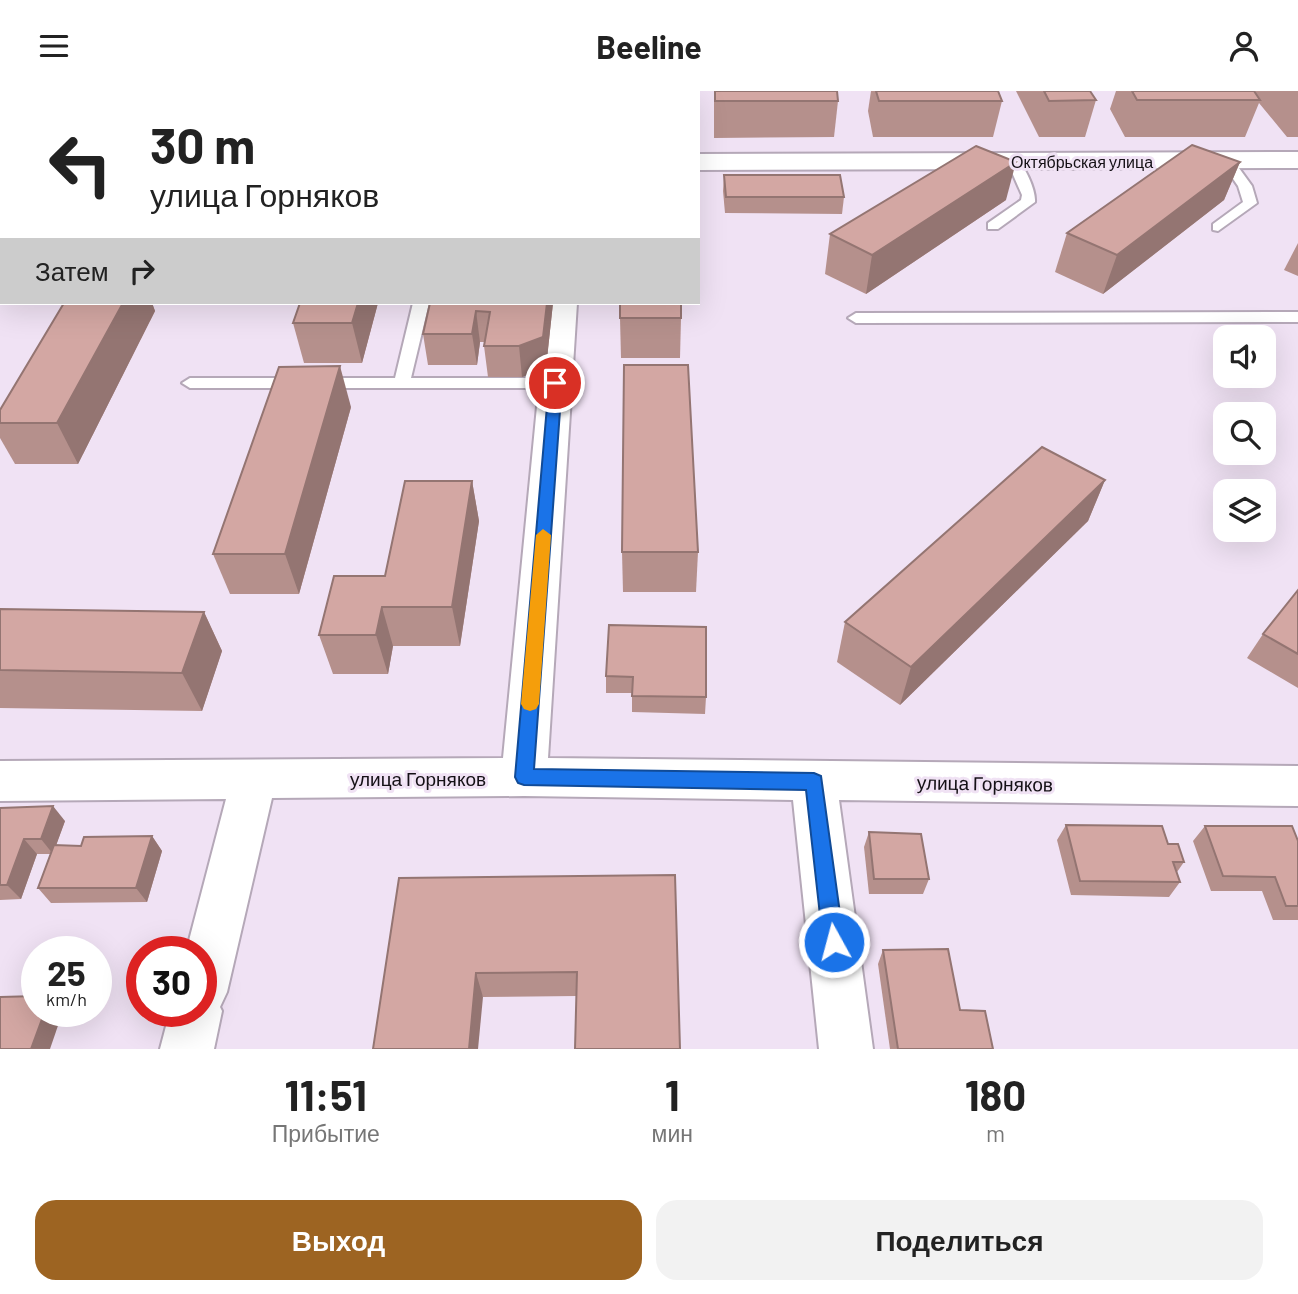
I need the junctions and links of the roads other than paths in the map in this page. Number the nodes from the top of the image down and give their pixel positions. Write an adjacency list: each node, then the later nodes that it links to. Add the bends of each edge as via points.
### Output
1 (1226, 160): 2 (street, Октябрьская улица); 3 (street, Октябрьская улица); 6 (lane, via 1245,186 1250,202)
2 (1298, 160)
3 (1013, 161): 4 (street, Октябрьская улица); 5 (lane, via 1028,202)
4 (700, 162)
5 (993, 226)
6 (1217, 227)
7 (421, 305): 12 (lane)
8 (562, 305): 13 (street)
9 (1298, 317): 10 (lane)
10 (856, 318)
11 (190, 383): 12 (lane)
12 (402, 383): 13 (lane)
13 (555, 383): 14 (street)
14 (524, 777): 15 (street, улица Горняков); 17 (street, улица Горняков)
15 (254, 778): 16 (street, улица Горняков); 19 (street)
16 (0, 781)
17 (814, 782): 18 (street, улица Горняков); 22 (street)
18 (1298, 786)
19 (215, 936)
20 (192, 1027): 21 (street)
21 (187, 1049)
22 (846, 1049)

